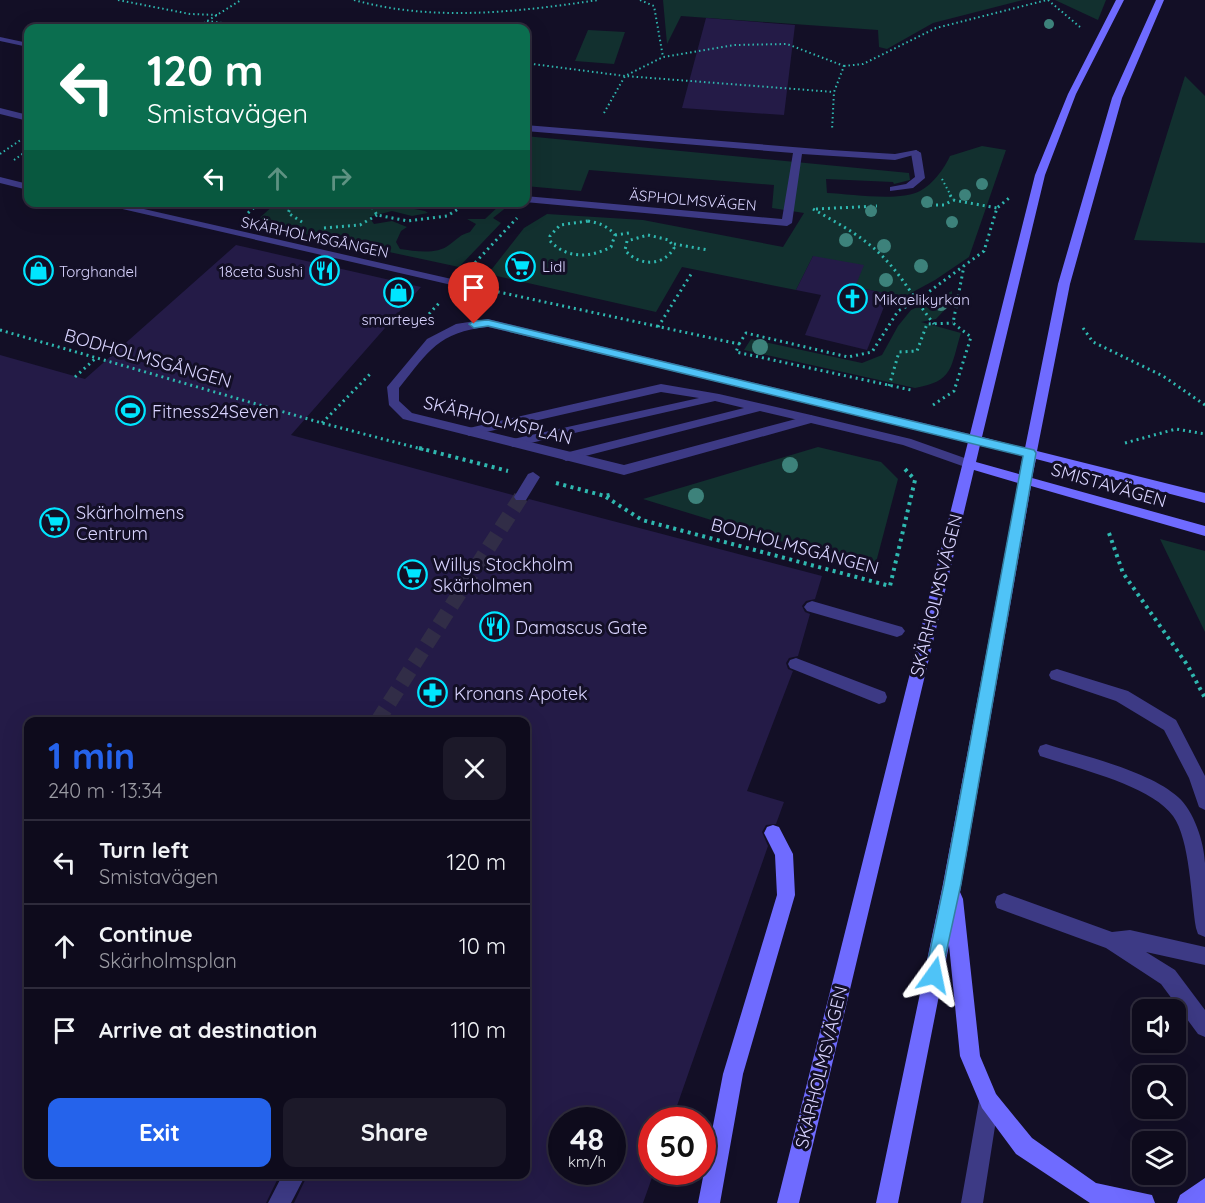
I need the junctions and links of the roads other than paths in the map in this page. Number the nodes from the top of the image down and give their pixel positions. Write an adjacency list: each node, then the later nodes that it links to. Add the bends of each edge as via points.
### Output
1 (1120, 0): 19 (main road, SKÄRHOLMSVÄGEN, via 1072,94 1040,175)
2 (1160, 0): 21 (main road, via 1117,98 1064,284)
3 (0, 39): 4 (street)
4 (24, 44)
5 (0, 111): 6 (street)
6 (24, 117)
7 (530, 129): 8 (street)
8 (798, 151): 11 (street, via 895,158 916,153 920,178 909,186); 12 (street, ÄSPHOLMSVÄGEN, via 786,223)
9 (0, 180): 10 (street)
10 (24, 186)
11 (894, 189)
12 (530, 200)
13 (119, 207): 14 (street, SKÄRHOLMSGÅNGEN)
14 (456, 283)
15 (719, 398): 16 (street); 18 (street, via 661,388); 20 (street)
16 (761, 407): 17 (street); 22 (street)
17 (811, 419): 22 (street, SKÄRHOLMSPLAN, via 624,470); 23 (street, SKÄRHOLMSPLAN, via 906,442)
18 (469, 432): 19 (street, SKÄRHOLMSPLAN, via 408,416 393,402 393,387 431,342 460,326 488,323); 20 (street, SKÄRHOLMSPLAN)
19 (974, 440): 21 (main road, SMISTAVÄGEN); 23 (main road, SKÄRHOLMSVÄGEN)
20 (513, 443): 22 (street, SKÄRHOLMSPLAN)
21 (1030, 453): 25 (main road); 27 (main road, SMISTAVÄGEN)
22 (567, 456)
23 (968, 464): 25 (main road, SMISTAVÄGEN); 48 (main road, SKÄRHOLMSVÄGEN)
24 (533, 477): 26 (street)
25 (1026, 481): 28 (main road, SMISTAVÄGEN); 37 (main road)
26 (521, 497)
27 (1205, 498)
28 (1205, 531)
29 (812, 607): 30 (street)
30 (897, 631)
31 (796, 664): 33 (street)
32 (1057, 675): 35 (street, via 1122,696 1170,725 1197,777)
33 (879, 697)
34 (1046, 751): 39 (street, via 1144,784 1179,808 1190,834)
35 (1205, 802)
36 (773, 832): 47 (main road, via 783,854 786,895 734,1074)
37 (952, 884): 43 (main road, via 970,1056); 49 (main road)
38 (1004, 902): 40 (street)
39 (1205, 928)
40 (1112, 941): 41 (street, via 1130,939); 42 (street, via 1168,977)
41 (1205, 956)
42 (1205, 1027)
43 (989, 1101): 50 (street); 51 (main road, via 1024,1146 1092,1193)
44 (292, 1179): 46 (street)
45 (1205, 1189): 52 (main road)
46 (279, 1203)
47 (709, 1203)
48 (788, 1203)
49 (887, 1203)
50 (972, 1203)
51 (1144, 1203)
52 (1188, 1203)

